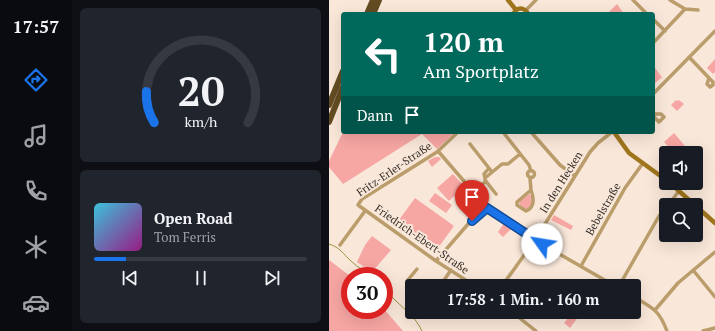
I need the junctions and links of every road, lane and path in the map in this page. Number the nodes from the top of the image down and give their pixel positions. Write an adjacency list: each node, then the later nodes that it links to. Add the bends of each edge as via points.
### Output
1 (373, 0): 11 (highway)
2 (379, 0): 12 (highway)
3 (508, 0): 13 (street)
4 (536, 0): 14 (street)
5 (633, 0): 15 (street)
6 (670, 0): 8 (street)
7 (681, 0): 8 (street)
8 (679, 5): 9 (street)
9 (685, 9): 10 (street); 17 (street)
10 (698, 10)
11 (368, 12)
12 (374, 12)
13 (515, 12): 14 (street, via 521,8)
14 (527, 12)
15 (645, 12)
16 (655, 22): 17 (street)
17 (665, 31): 19 (street)
18 (715, 31): 20 (street)
19 (655, 41)
20 (689, 58): 22 (street); 24 (street)
21 (341, 76): 25 (highway)
22 (709, 78)
23 (341, 92): 26 (highway)
24 (655, 92)
25 (329, 105)
26 (329, 122)
27 (456, 134): 33 (street, Fritz-Erler-Straße)
28 (505, 134): 34 (street)
29 (533, 134): 39 (street, via 560,165)
30 (611, 134): 39 (street, In den Hecken, via 593,149)
31 (615, 134): 35 (street, via 629,153)
32 (470, 144): 36 (street)
33 (438, 151): 43 (street); 46 (street, Fritz-Erler-Straße, via 362,199)
34 (520, 154): 37 (street); 41 (street, via 531,171 527,174)
35 (643, 163): 38 (street); 55 (street, Bebelstraße, via 629,181)
36 (489, 168): 37 (street); 40 (street, via 484,174)
37 (492, 172): 40 (street)
38 (659, 175)
39 (575, 176): 51 (street, In den Hecken)
40 (485, 179): 43 (street); 44 (street)
41 (531, 190): 41 (street, via 517,202 526,211 533,204)
42 (679, 191): 45 (street); 50 (street)
43 (473, 192): 47 (street)
44 (496, 194)
45 (673, 198)
46 (358, 205): 48 (street, Friedrich-Ebert-Straße)
47 (487, 208): 51 (street); 54 (street, via 469,223)
48 (365, 210): 52 (street); 54 (street, Friedrich-Ebert-Straße)
49 (659, 217): 64 (street)
50 (715, 223)
51 (535, 240): 55 (street); 62 (street, In den Hecken)
52 (340, 245)
53 (715, 252): 58 (street)
54 (435, 261): 57 (street, Friedrich-Ebert-Straße)
55 (581, 266): 63 (street)
56 (417, 269): 59 (street)
57 (451, 270): 60 (street); 61 (street, Friedrich-Ebert-Straße)
58 (693, 270): 65 (street); 67 (street)
59 (409, 279)
60 (445, 279)
61 (464, 279)
62 (507, 279)
63 (603, 279)
64 (623, 279)
65 (715, 297)
66 (641, 301): 67 (street)
67 (655, 310): 71 (street)
68 (521, 319): 70 (street)
69 (715, 328): 72 (street)
70 (536, 331)
71 (667, 331)
72 (703, 331)

